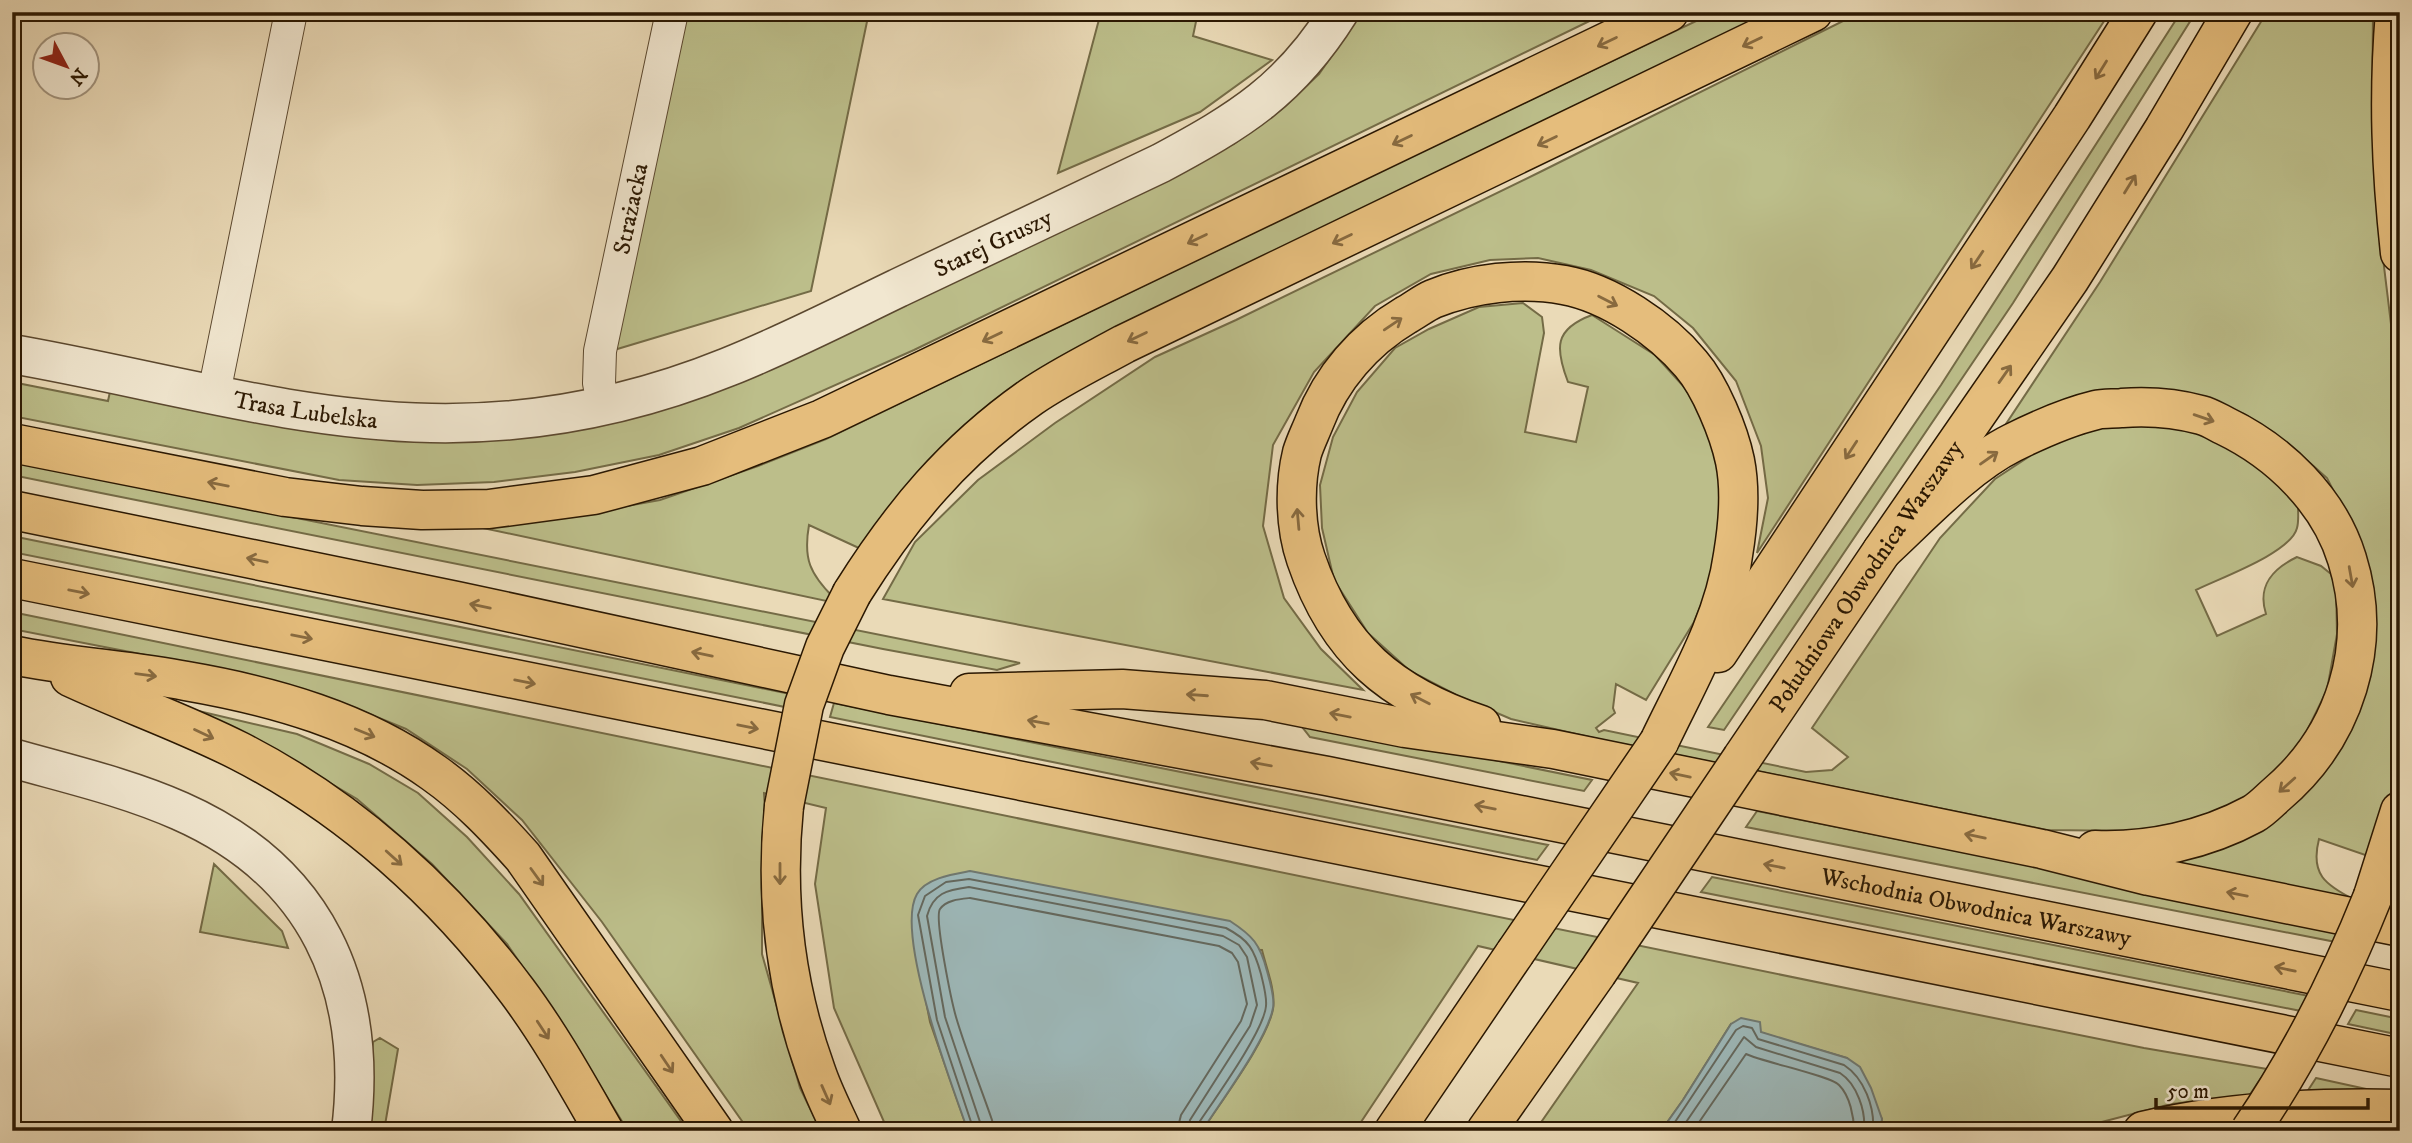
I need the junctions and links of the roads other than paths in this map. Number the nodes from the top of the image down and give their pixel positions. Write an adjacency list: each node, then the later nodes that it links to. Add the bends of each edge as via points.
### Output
1 (291, 12): 11 (street)
2 (672, 12): 12 (street, Strażacka, via 600,351)
3 (1339, 12): 12 (street, Starej Gruszy, via 1319,45 1287,80 1214,135 727,367)
4 (1669, 12): 13 (highway, one-way to 13, via 822,419 702,466 594,495 489,509 362,506 285,497)
5 (1813, 12): 31 (highway, one-way to 31, bridge, via 1124,344 1032,397 990,428 911,506 852,593 825,647 804,705 784,806 780,897 787,962 816,1072)
6 (2138, 12): 19 (highway, one-way to 19)
7 (2233, 12): 15 (highway, Południowa Obwodnica Warszawy, one-way to 7, via 2070,279)
8 (2395, 12): 9 (highway, via 2391,163)
9 (2400, 253)
10 (12, 354): 11 (street, Trasa Lubelska)
11 (214, 393): 12 (street, Trasa Lubelska, via 338,415 432,423 526,418)
12 (603, 405)
13 (12, 443)
14 (12, 510): 18 (highway, one-way to 14)
15 (1882, 551): 23 (highway, one-way to 23, via 1958,480 2009,444 2097,410 2150,406 2203,415 2252,439 2295,474 2333,528 2347,559 2356,607 2355,658 2341,709 2318,750 2294,779 2255,813 2209,834 2154,847); 33 (highway, Południowa Obwodnica Warszawy, bridge)
16 (12, 578): 26 (highway, one-way to 26)
17 (21, 657): 29 (highway, one-way to 29, via 240,751 299,785 373,839 470,933 518,992); 30 (highway, one-way to 30, via 185,681 307,710 376,737 434,773 486,816 523,857)
18 (888, 695): 20 (highway, one-way to 18, via 1405,728 1265,700 1122,689); 25 (highway, Wschodnia Obwodnica Warszawy, one-way to 18, via 1327,776)
19 (1659, 742): 20 (highway, one-way to 19, via 1470,722 1416,698 1372,668 1339,630 1317,592 1301,544 1297,496 1302,453 1322,403 1352,359 1388,326 1433,299 1483,285 1566,285 1606,299 1653,328 1692,365 1720,414 1735,462 1739,507 1733,558 1715,622); 32 (highway, bridge)
20 (1553, 749): 23 (highway, one-way to 20)
21 (12, 758): 28 (street, via 149,798 240,844 282,881 311,916 329,950 352,1022 356,1085)
22 (2400, 811): 35 (highway, bridge, via 2373,896 2323,1010)
23 (2042, 849): 24 (highway, one-way to 23, via 2149,876)
24 (2400, 927)
25 (2400, 992)
26 (2400, 1058)
27 (2400, 1109): 34 (highway, via 2239,1115)
28 (351, 1131)
29 (604, 1131)
30 (714, 1131)
31 (842, 1131)
32 (1394, 1131)
33 (1486, 1131)
34 (2143, 1131)
35 (2250, 1131)

